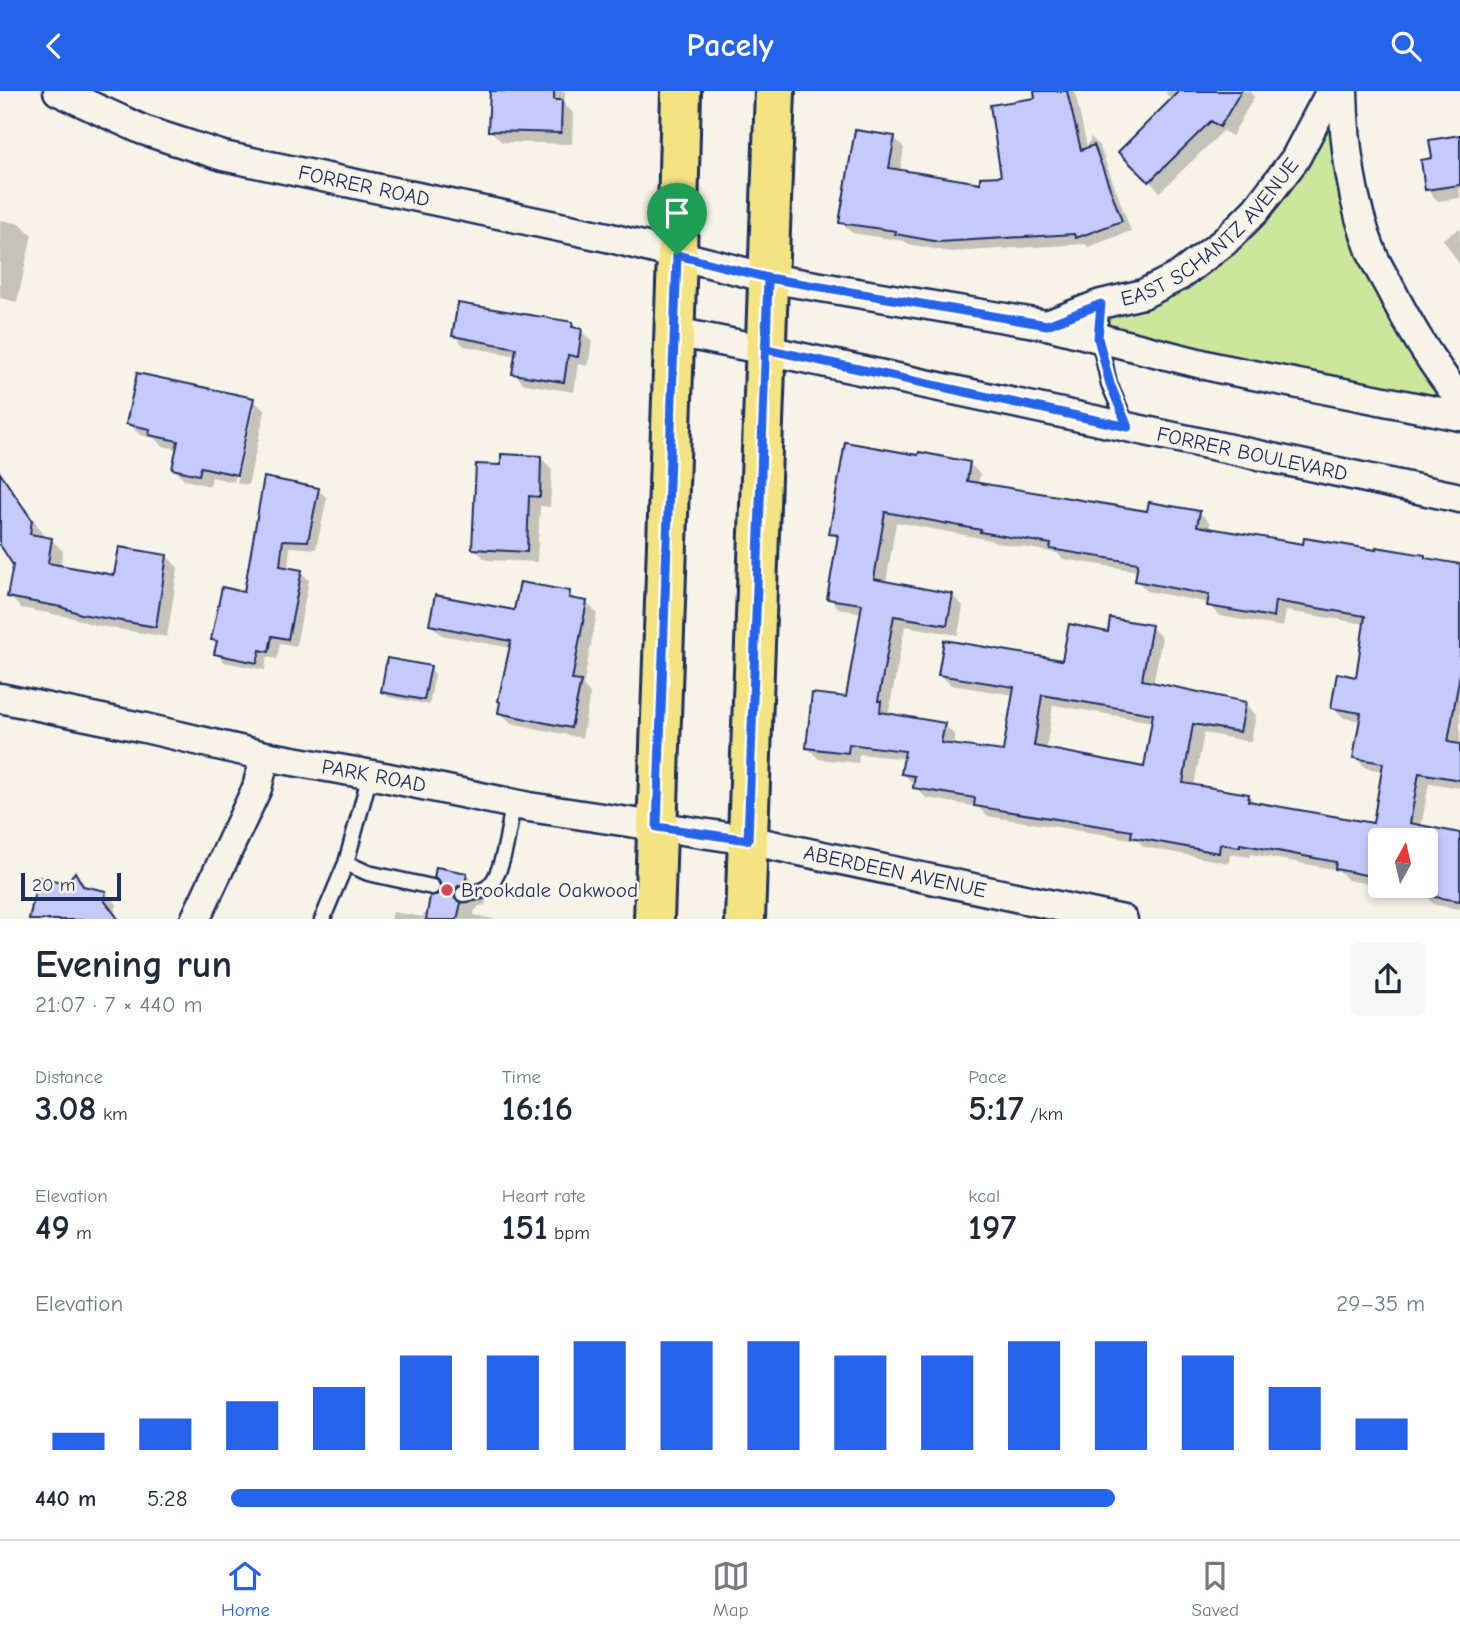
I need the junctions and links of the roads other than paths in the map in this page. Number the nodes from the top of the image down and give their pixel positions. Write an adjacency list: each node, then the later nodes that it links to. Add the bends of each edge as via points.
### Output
1 (58, 91): 6 (street, FORRER ROAD, via 143,130 223,156)
2 (681, 91): 6 (main road)
3 (775, 91): 7 (main road)
4 (1331, 91): 8 (street, EAST SCHANTZ AVENUE, via 1295,159 1256,210 1224,242 1179,276 1143,294)
5 (1343, 91): 13 (street, via 1353,191 1372,253 1420,344)
6 (677, 255): 7 (street, FORRER ROAD); 10 (main road)
7 (768, 278): 9 (street); 12 (main road)
8 (1101, 304): 9 (street, EAST SCHANTZ AVENUE); 11 (lane)
9 (1047, 325): 11 (street)
10 (674, 332): 12 (street, FORRER BOULEVARD); 21 (main road)
11 (1098, 338): 14 (street, via 1218,368); 15 (lane)
12 (766, 349): 15 (street, FORRER BOULEVARD); 22 (main road)
13 (1460, 399)
14 (1460, 416)
15 (1128, 427): 16 (street, FORRER BOULEVARD)
16 (1460, 498)
17 (0, 698): 18 (street, PARK ROAD)
18 (265, 756): 19 (street, PARK ROAD); 26 (street, via 257,788)
19 (370, 775): 20 (street, PARK ROAD); 23 (lane)
20 (513, 804): 21 (street, PARK ROAD); 25 (lane, via 494,881 486,889)
21 (657, 827): 22 (street, PARK ROAD); 28 (main road)
22 (748, 840): 29 (main road); 30 (street, ABERDEEN AVENUE)
23 (346, 863): 24 (lane, via 368,873); 27 (lane)
24 (432, 887)
25 (463, 894)
26 (195, 919)
27 (322, 919)
28 (654, 919)
29 (745, 919)
30 (1123, 919)

